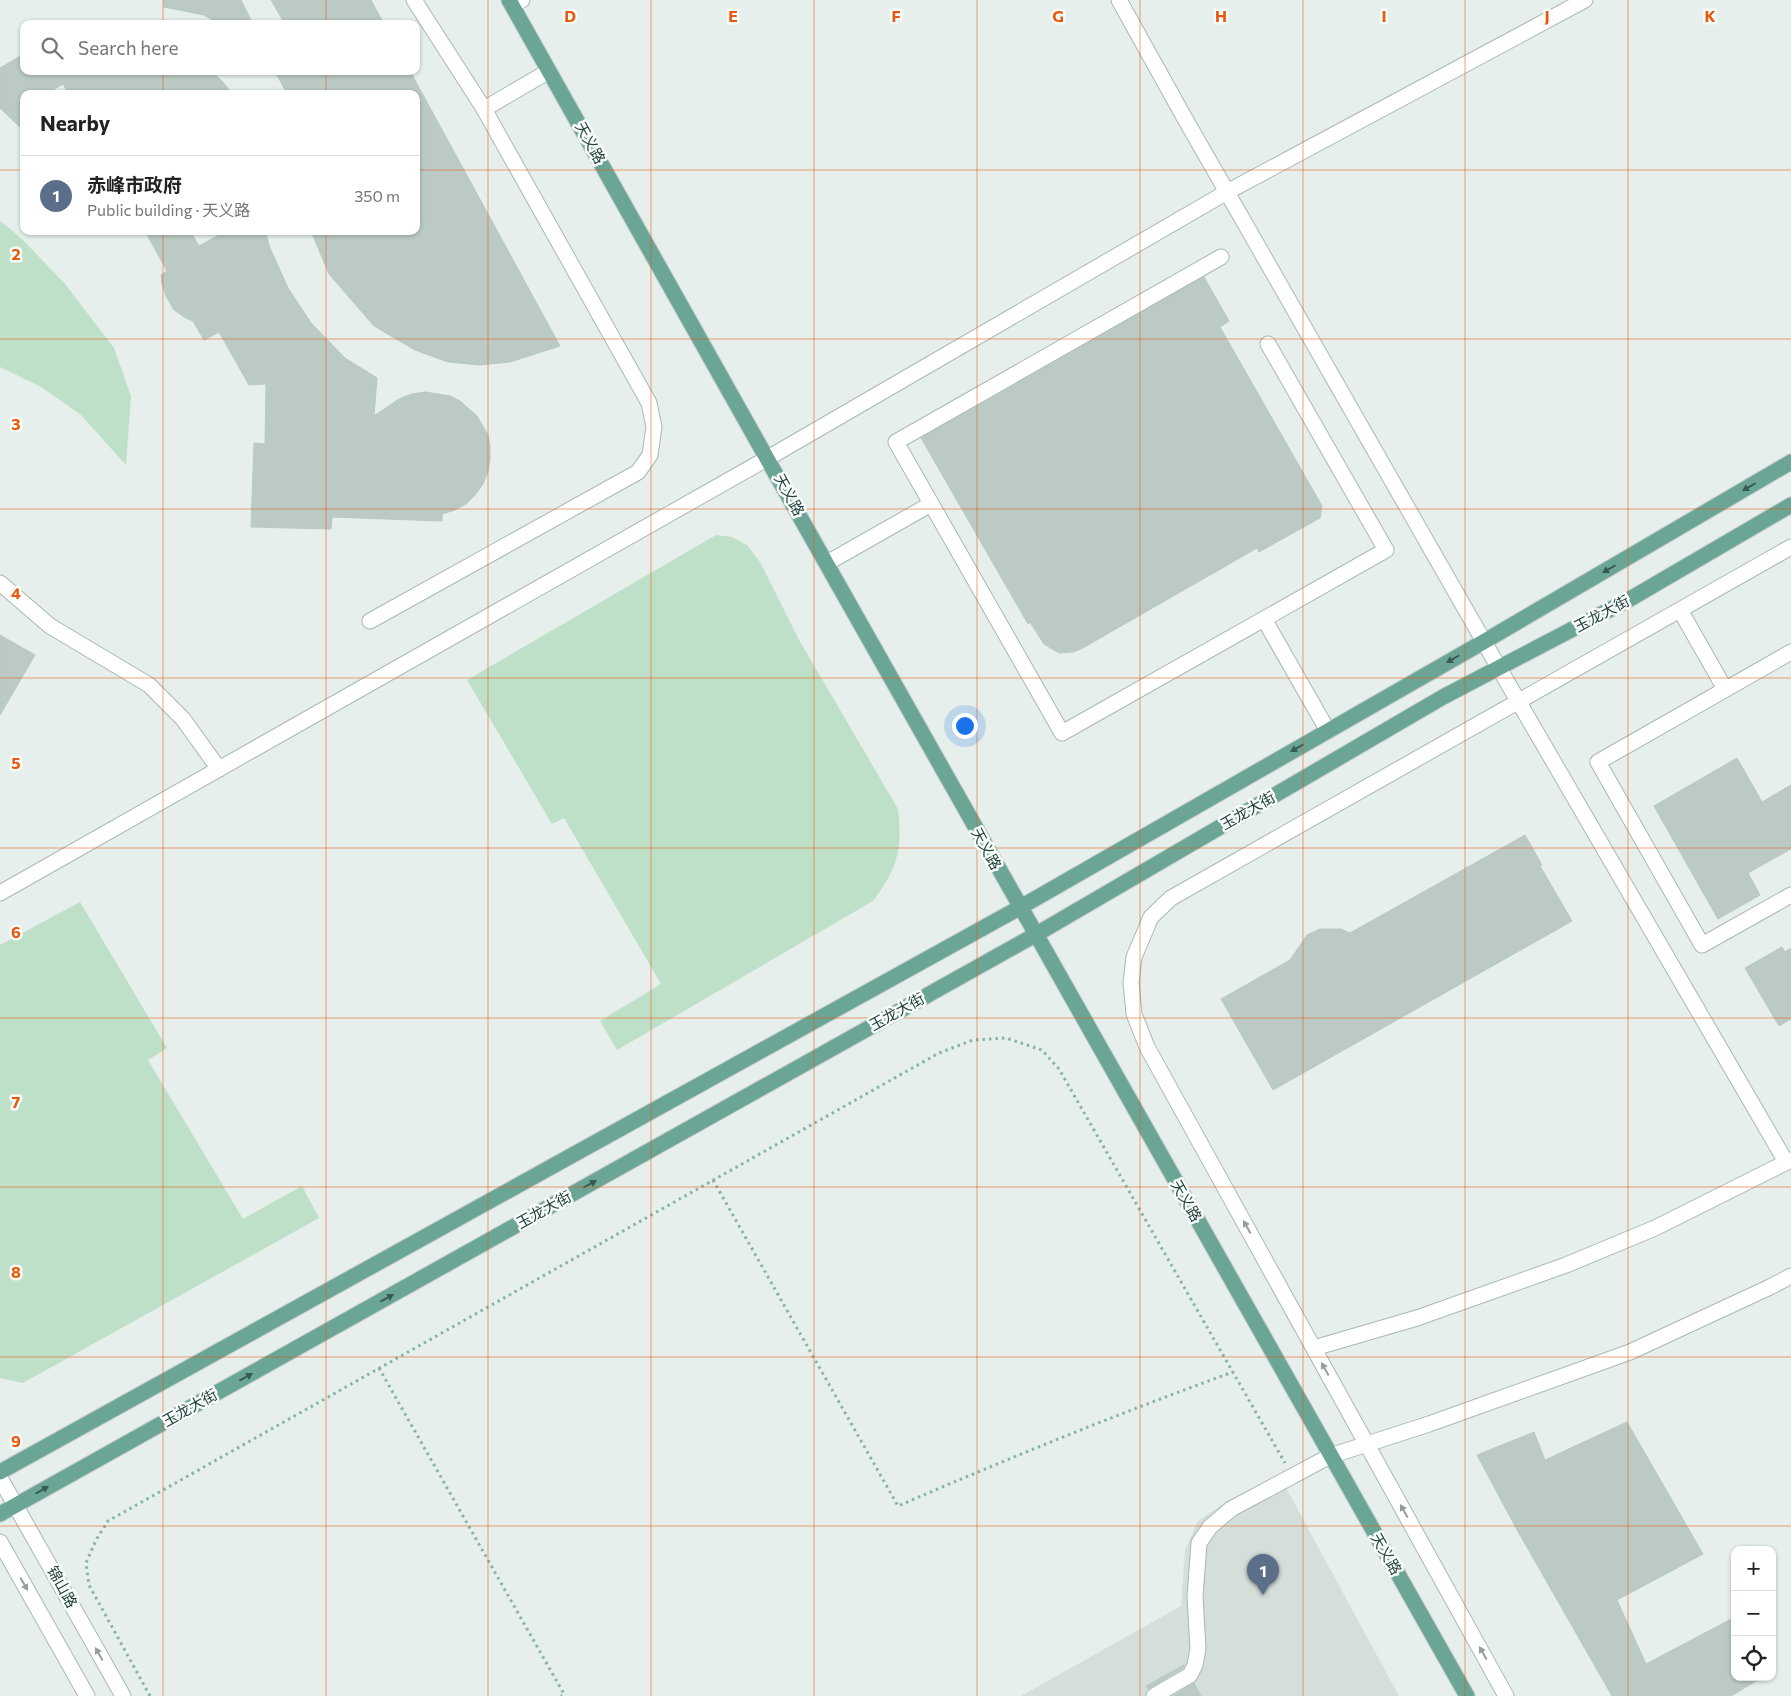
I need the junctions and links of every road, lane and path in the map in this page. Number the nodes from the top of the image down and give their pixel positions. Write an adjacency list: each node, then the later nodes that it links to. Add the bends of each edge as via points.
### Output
1 (414, 0): 6 (street)
2 (1119, 0): 7 (street)
3 (1585, 0): 7 (street)
4 (514, 2): 5 (main road, 天义路)
5 (549, 71): 6 (street); 10 (main road, 天义路)
6 (484, 109): 19 (street, via 649,403 654,427 650,455 638,472)
7 (1227, 192): 10 (street); 20 (street)
8 (1222, 257): 12 (street, via 896,442)
9 (1268, 344): 18 (street, via 1386,550)
10 (768, 458): 15 (main road, 天义路); 26 (street)
11 (1791, 462): 20 (main road, 玉龙大街, one-way to 20)
12 (931, 504): 15 (street); 18 (street, via 1062,733)
13 (1791, 505): 22 (main road, 玉龙大街, via 1630,599)
14 (1791, 546): 17 (street)
15 (826, 563): 29 (main road, 天义路)
16 (0, 583): 26 (street, via 50,626 149,685 183,720)
17 (1680, 610): 23 (street); 24 (street)
18 (1264, 619): 25 (street)
19 (370, 621)
20 (1484, 641): 22 (street); 25 (main road, 玉龙大街, one-way to 25)
21 (1791, 652): 23 (street)
22 (1499, 668): 24 (street); 30 (main road, 玉龙大街, via 1434,702)
23 (1725, 689): 28 (street, via 1598,762 1702,945)
24 (1518, 702): 31 (street); 34 (street, one-way to 24, via 1147,1047 1134,1014 1131,983 1134,957 1151,917 1171,898)
25 (1328, 731): 29 (main road, 玉龙大街, one-way to 29)
26 (219, 769): 27 (street)
27 (0, 893)
28 (1791, 895)
29 (1019, 908): 30 (main road, 天义路); 39 (main road, 玉龙大街)
30 (1035, 935): 38 (main road, 天义路); 42 (main road, 玉龙大街, one-way to 30)
31 (1789, 1161): 34 (street, via 1656,1228 1566,1265 1418,1318)
32 (713, 1180): 35 (path); 36 (path, via 898,1506 1136,1407); 36 (path, via 939,1053 973,1040 1006,1038 1042,1050 1059,1069)
33 (1791, 1276): 37 (street, via 1630,1352)
34 (1314, 1348): 37 (street, one-way to 34)
35 (379, 1368): 47 (path, via 108,1521 86,1563 89,1585); 48 (path, via 564,1694)
36 (1233, 1372): 40 (path)
37 (1367, 1444): 38 (street); 51 (street, one-way to 37)
38 (1330, 1456): 40 (street); 50 (main road, 天义路)
39 (0, 1472)
40 (1292, 1476): 49 (street, via 1231,1509 1210,1527 1199,1543 1195,1665 1190,1675)
41 (0, 1478): 42 (street, 锦山路)
42 (16, 1506): 43 (main road, 玉龙大街); 46 (street, 锦山路, one-way to 42)
43 (0, 1514)
44 (0, 1542): 45 (street, one-way to 45)
45 (87, 1696)
46 (123, 1696)
47 (150, 1696)
48 (561, 1696)
49 (1154, 1696)
50 (1466, 1696)
51 (1506, 1696)

